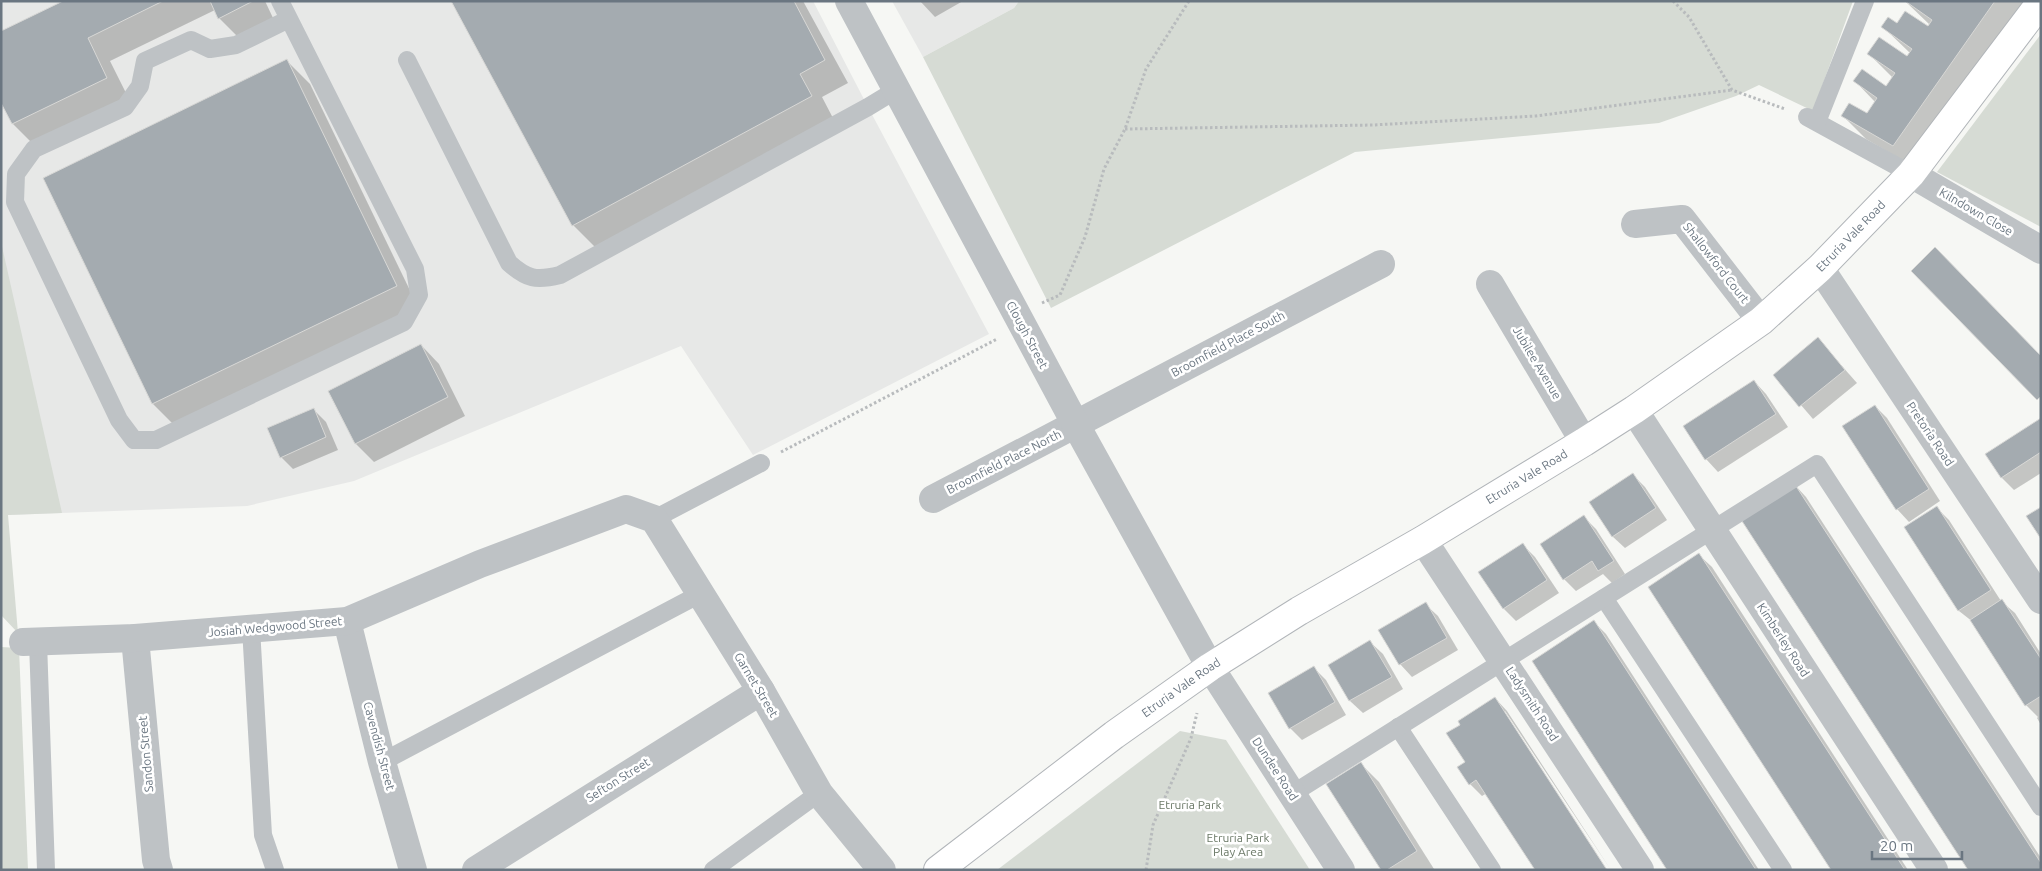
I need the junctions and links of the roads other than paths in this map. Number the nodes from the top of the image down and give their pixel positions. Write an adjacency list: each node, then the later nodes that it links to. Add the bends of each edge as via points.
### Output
1 (280, 1): 5 (lane)
2 (849, 1): 7 (street, Clough Street)
3 (1865, 1): 8 (lane, via 1812,120)
4 (2041, 2): 8 (main road, Etruria Vale Road)
5 (289, 19): 5 (lane, via 415,269 419,295 404,322 156,440 134,440 119,420 15,202 16,174 34,149 125,107 140,86 144,61 190,40 210,49 236,45)
6 (407, 60): 7 (lane, via 509,263 524,276 544,279 560,275)
7 (896, 90): 16 (street, Clough Street)
8 (1911, 174): 10 (street, Kilndown Close); 12 (main road, Etruria Vale Road)
9 (1635, 224): 14 (street, Shallowford Court, via 1682,219)
10 (2041, 250)
11 (1381, 264): 16 (street, Broomfield Place South)
12 (1820, 268): 14 (main road, Etruria Vale Road); 25 (street, Pretoria Road)
13 (1490, 284): 17 (street, Jubilee Avenue)
14 (1761, 321): 15 (main road, Etruria Vale Road)
15 (1634, 410): 17 (main road, Etruria Vale Road); 21 (street, Kimberley Road)
16 (1076, 425): 19 (street, Broomfield Place North); 31 (street, Clough Street)
17 (1584, 442): 22 (main road, Etruria Vale Road)
18 (761, 463): 20 (lane)
19 (933, 499)
20 (654, 519): 23 (street, Garnet Street); 26 (street, Josiah Wedgwood Street, via 626,509 480,564)
21 (1711, 531): 24 (lane); 37 (lane, via 1817,464); 50 (street, Kimberley Road)
22 (1423, 540): 30 (street, Ladysmith Road); 31 (main road, Etruria Vale Road, via 1299,611)
23 (700, 594): 32 (street, Garnet Street); 34 (lane)
24 (1604, 598): 30 (lane); 49 (lane)
25 (2041, 600)
26 (347, 621): 27 (street, Josiah Wedgwood Street); 34 (street, Cavendish Street)
27 (251, 628): 28 (street, Josiah Wedgwood Street); 40 (lane, via 263,835)
28 (135, 638): 29 (street, Josiah Wedgwood Street); 39 (street, Sandon Street)
29 (30, 642): 38 (lane)
30 (1504, 661): 33 (lane); 48 (street, Ladysmith Road)
31 (1210, 667): 36 (street, Dundee Road); 45 (main road, Etruria Vale Road)
32 (761, 691): 35 (street, Garnet Street); 42 (street, Sefton Street)
33 (1398, 727): 36 (lane); 47 (lane)
34 (382, 762): 41 (street, Cavendish Street)
35 (819, 793): 43 (lane); 44 (street, Garnet Street)
36 (1292, 794): 46 (street, Dundee Road)
37 (2041, 807)
38 (46, 870)
39 (159, 870)
40 (275, 870)
41 (413, 870)
42 (476, 870)
43 (713, 870)
44 (882, 870)
45 (938, 870)
46 (1342, 870)
47 (1492, 870)
48 (1640, 870)
49 (1783, 870)
50 (1934, 870)

